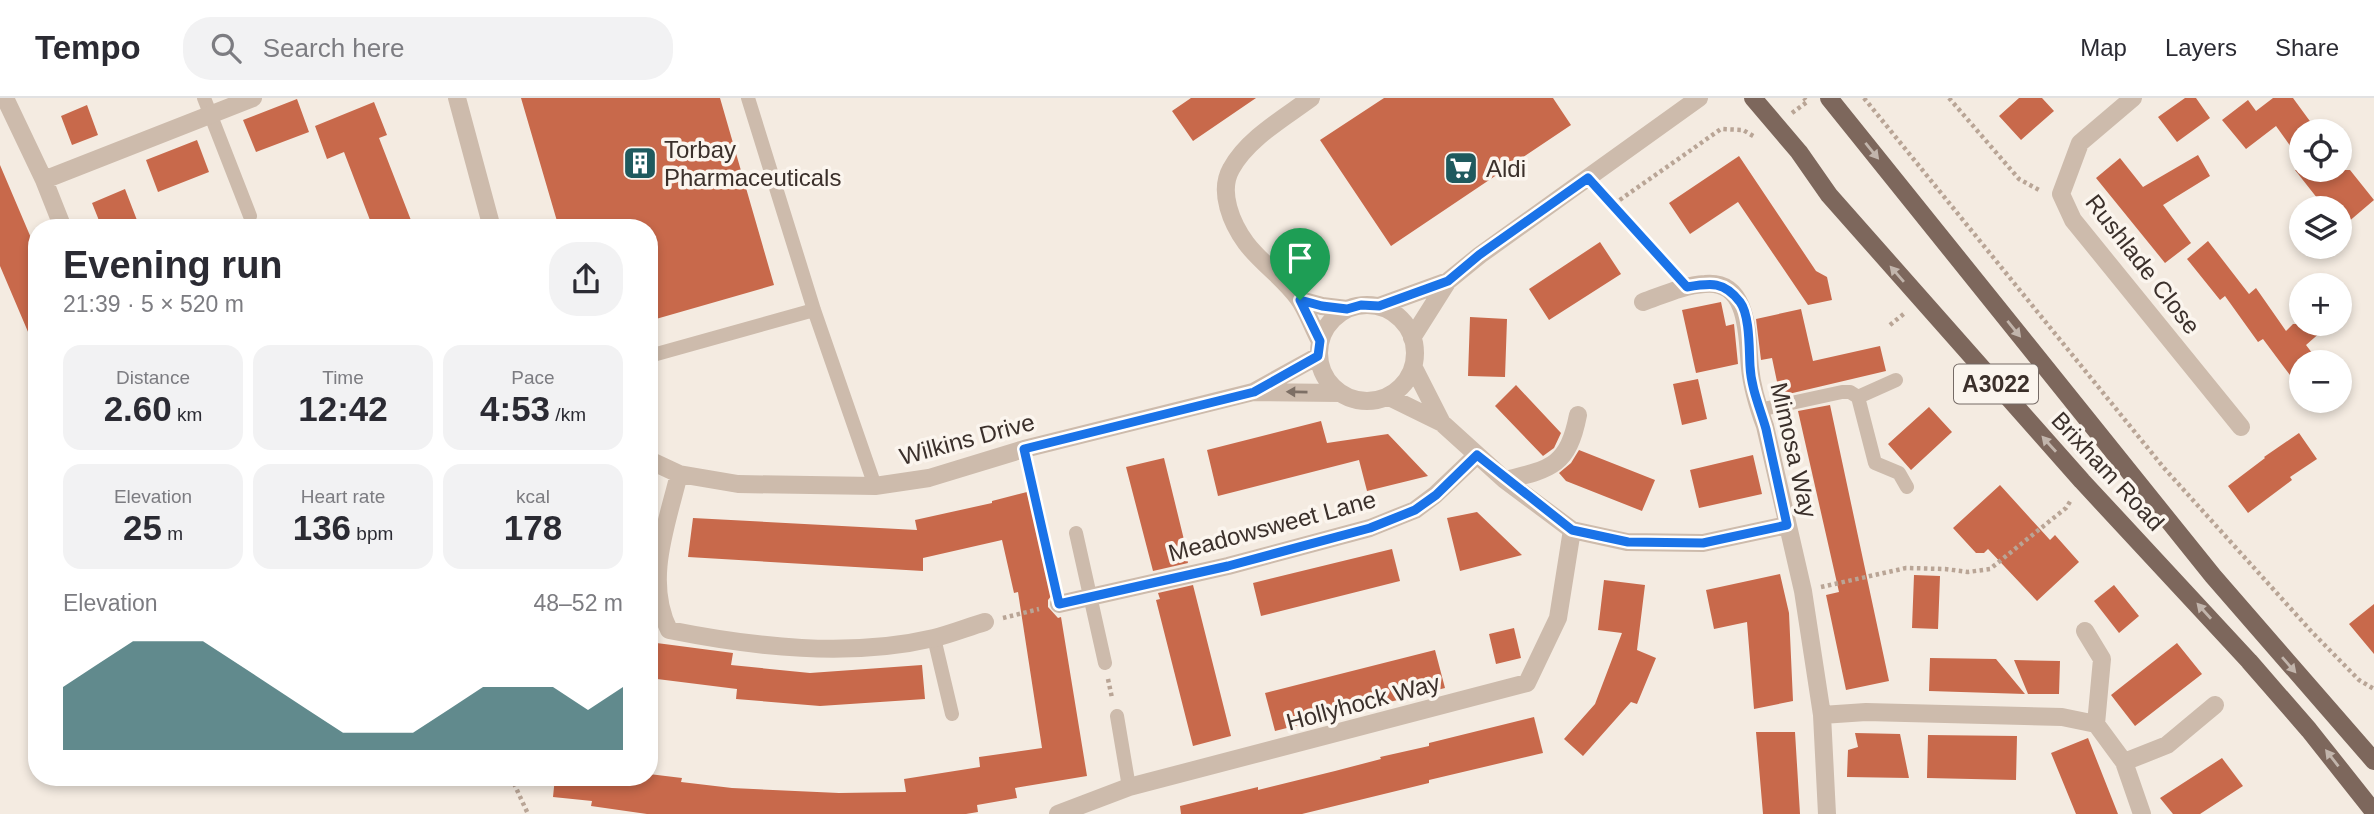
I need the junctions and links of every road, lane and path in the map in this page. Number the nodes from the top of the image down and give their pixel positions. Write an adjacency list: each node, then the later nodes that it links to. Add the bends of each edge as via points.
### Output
1 (5, 98): 16 (street)
2 (253, 98): 13 (street)
3 (457, 98): 21 (street)
4 (748, 98): 28 (lane)
5 (1311, 98): 24 (street, via 1246,149 1230,169 1226,186 1228,210 1247,244)
6 (1699, 98): 15 (street)
7 (1753, 98): 14 (main road, Brixham Road / A3022)
8 (1804, 98): 14 (path, via 1807,102)
9 (1829, 98): 68 (main road, Brixham Road, one-way to 68, via 2213,576)
10 (1864, 98): 62 (path, via 2164,468 2311,631 2359,680)
11 (1949, 98): 17 (path, via 2019,179 2042,191)
12 (2133, 98): 17 (street, Rushlade Close, via 2080,143)
13 (207, 106): 16 (street); 19 (lane)
14 (1776, 125): 18 (path, via 1760,140 1743,131 1721,129); 47 (main road, Brixham Road / A3022, one-way to 14, via 1829,195)
15 (1588, 178): 18 (path); 22 (street)
16 (44, 180): 20 (street)
17 (2061, 194): 41 (street, Rushlade Close, via 2073,220)
18 (1614, 204): 23 (path)
19 (250, 216)
20 (59, 219)
21 (490, 219)
22 (1448, 281): 26 (street); 29 (street)
23 (1687, 287): 25 (street, Mimosa Way); 38 (street, Mimosa Way, via 1708,283 1724,287 1742,304)
24 (1300, 300): 27 (street); 30 (street)
25 (1643, 302)
26 (1379, 306): 27 (street); 29 (street, via 1393,313)
27 (1347, 309): 30 (street, Wilkins Drive, via 1331,320)
28 (814, 310): 31 (lane); 48 (lane)
29 (1412, 338): 32 (street)
30 (1319, 348): 34 (street, Wilkins Drive); 35 (street, via 1323,374)
31 (658, 354)
32 (1414, 368): 36 (street, via 1406,384); 40 (street)
33 (1896, 380): 37 (lane)
34 (1254, 392): 35 (street, Wilkins Drive, one-way to 34); 42 (street, Wilkins Drive)
35 (1340, 393): 36 (street, Wilkins Drive, via 1366,401)
36 (1389, 397): 40 (street)
37 (1858, 397): 38 (lane, via 1842,393); 49 (lane, via 1875,463 1899,473)
38 (1759, 410): 50 (street, Mimosa Way)
39 (1578, 415): 46 (street, via 1573,440 1564,455 1547,470)
40 (1442, 423): 43 (street)
41 (2241, 427)
42 (1024, 449): 48 (street, Wilkins Drive, via 929,478); 57 (path)
43 (1477, 455): 46 (street); 56 (street, Meadowsweet Lane, via 1415,510 1370,528)
44 (658, 464): 45 (street, Wilkins Drive)
45 (679, 474): 48 (street, Wilkins Drive, via 738,484); 53 (street)
46 (1505, 480): 51 (street)
47 (2082, 481): 55 (path, via 2066,508 1990,569 1906,568); 72 (main road, Brixham Road / A3022, one-way to 47, via 2249,661)
48 (875, 486)
49 (1907, 486)
50 (1787, 525): 51 (street, via 1703,543 1628,542); 55 (street, Mimosa Way)
51 (1572, 530): 71 (street, Hollyhock Way, via 1558,618 1527,683)
52 (1076, 533): 56 (lane)
53 (658, 560)
54 (658, 576): 60 (street, via 661,613 669,630 706,638 859,649)
55 (1803, 591): 65 (street, Mimosa Way)
56 (1092, 596): 57 (street, Meadowsweet Lane); 61 (lane)
57 (1059, 604): 58 (path)
58 (985, 622): 60 (street)
59 (2085, 631): 67 (street, via 2102,659)
60 (934, 638): 64 (lane)
61 (1105, 663): 66 (path)
62 (2374, 689)
63 (2215, 705): 69 (street, via 2167,744)
64 (951, 714)
65 (1822, 715): 67 (street, via 2038,716); 75 (street, Mimosa Way)
66 (1117, 716): 71 (lane)
67 (2096, 724): 69 (street)
68 (2374, 761)
69 (2124, 762): 76 (street)
70 (515, 786): 73 (path)
71 (1129, 787): 74 (street, Hollyhock Way)
72 (2374, 812)
73 (528, 814)
74 (1058, 814)
75 (1827, 814)
76 (2142, 814)

